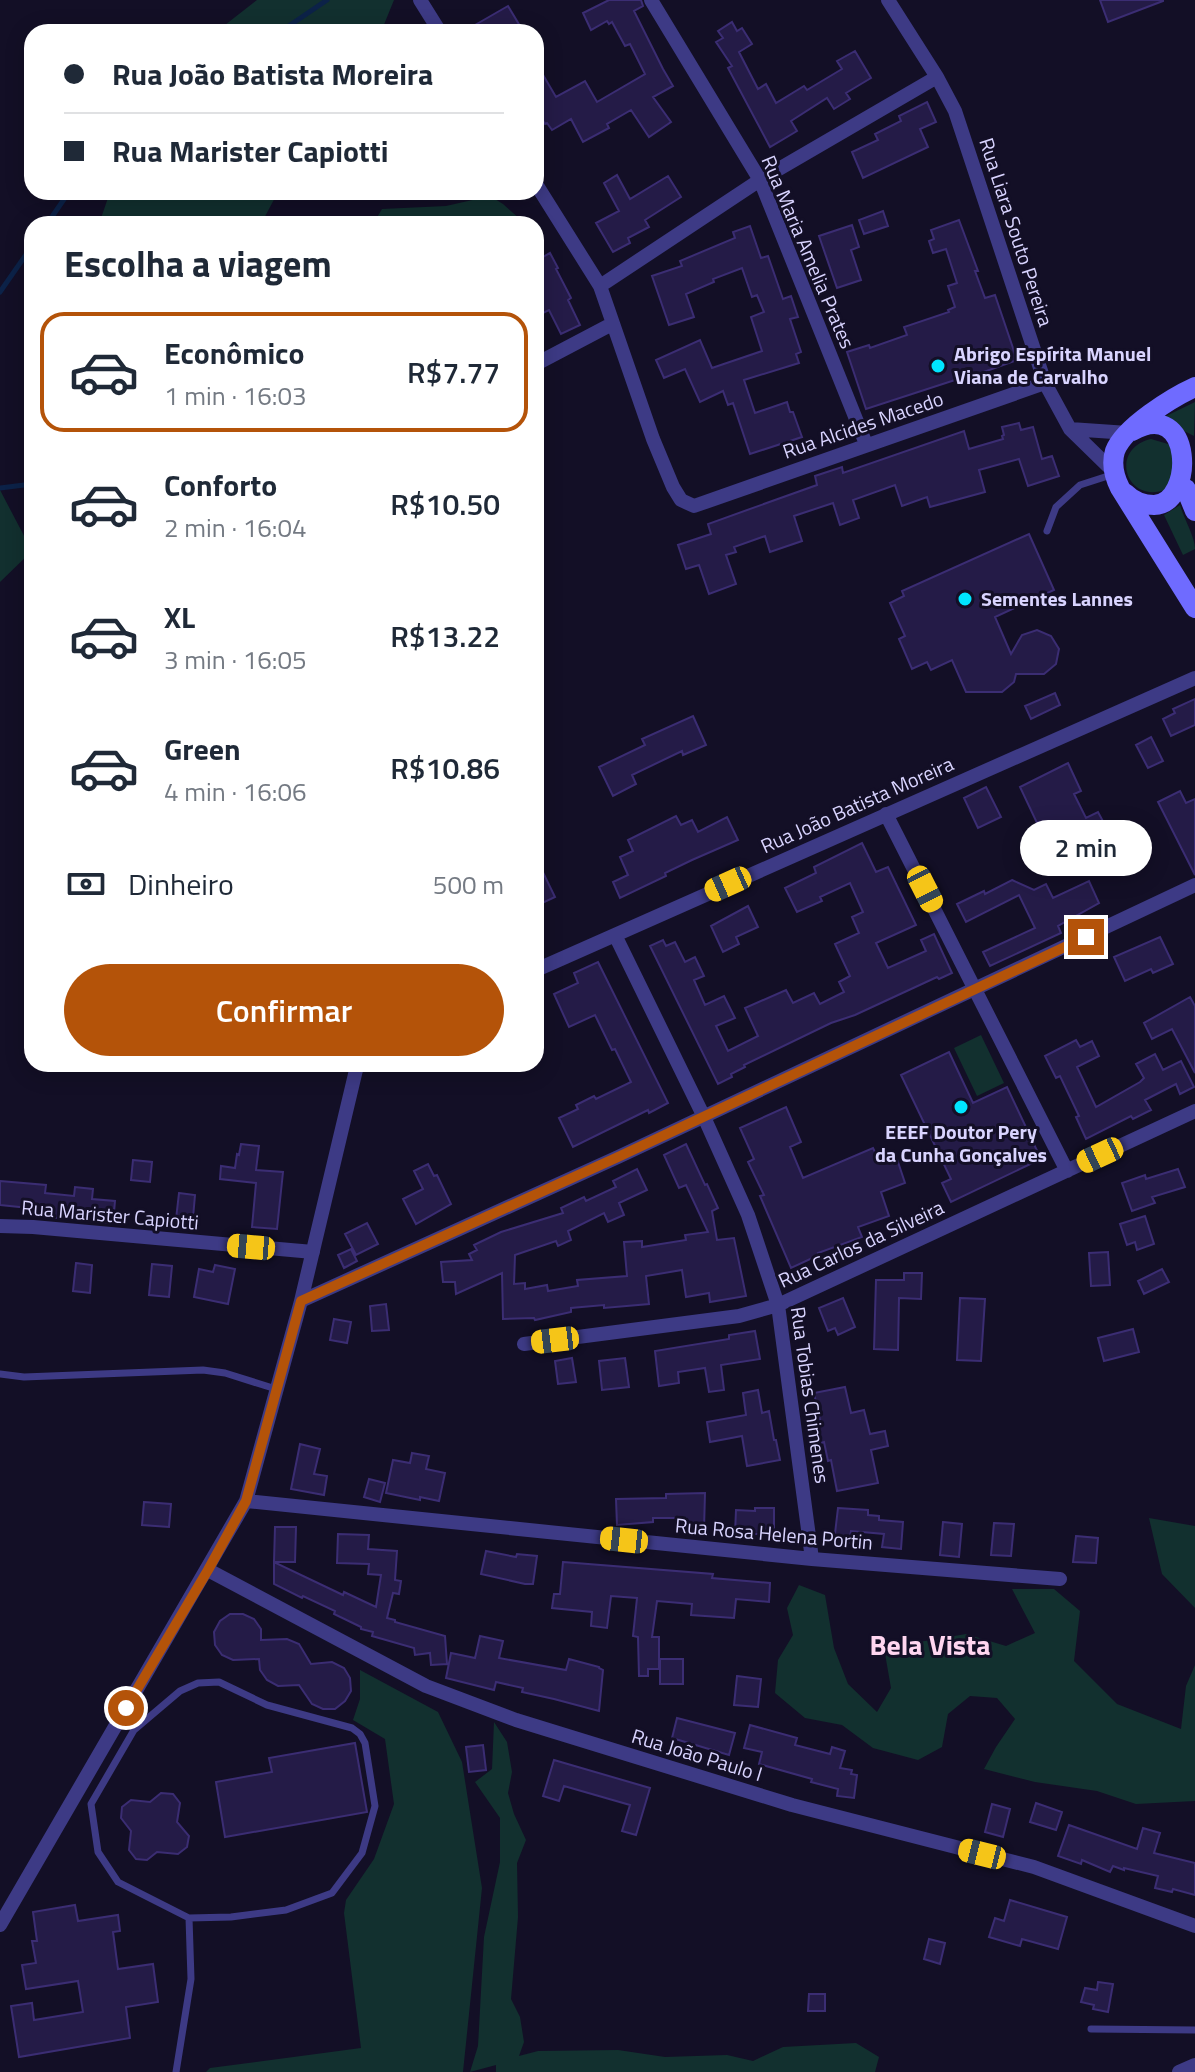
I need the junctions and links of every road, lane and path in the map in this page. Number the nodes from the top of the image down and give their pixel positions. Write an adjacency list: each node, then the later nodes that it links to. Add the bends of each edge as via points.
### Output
1 (420, 0): 4 (street)
2 (651, 0): 6 (street, Rua Maria Amelia Prates)
3 (888, 0): 5 (street, Rua Liara Souto Pereira)
4 (435, 24)
5 (937, 77): 6 (street); 11 (street, Rua Liara Souto Pereira, via 955,111)
6 (760, 180): 8 (street); 15 (street, Rua Maria Amelia Prates)
7 (544, 197): 8 (street)
8 (600, 286): 9 (street)
9 (612, 324): 10 (street); 15 (street, Rua Alcides Macedo, via 681,500 694,506)
10 (544, 360)
11 (1045, 383): 13 (street, Rua Liara Souto Pereira); 15 (street, Rua Alcides Macedo)
12 (1195, 387): 14 (main road)
13 (1070, 429): 14 (street); 17 (street, Rua Liara Souto Pereira)
14 (1128, 433): 16 (main road, via 1153,424 1166,426); 17 (main road, via 1115,450)
15 (866, 444)
16 (1194, 453): 18 (main road)
17 (1115, 477): 18 (main road, via 1130,498 1144,504 1174,500); 20 (lane, via 1080,485 1056,507); 21 (main road)
18 (1186, 489): 19 (main road)
19 (1195, 511)
20 (1047, 531)
21 (1195, 608)
22 (1195, 678): 23 (street, Rua João Batista Moreira)
23 (886, 814): 25 (street, Rua João Batista Moreira); 27 (street)
24 (1195, 885): 27 (street)
25 (615, 935): 26 (street, Rua João Batista Moreira); 30 (street, Rua Tobias Chimenes)
26 (544, 966)
27 (976, 989): 30 (street); 31 (street)
28 (356, 1072): 33 (street)
29 (1195, 1111): 31 (street, Rua Carlos da Silveira)
30 (704, 1117): 34 (street); 35 (street, Rua Tobias Chimenes, via 748,1215)
31 (1067, 1171): 35 (street, Rua Carlos da Silveira)
32 (0, 1226): 33 (street, Rua Marister Capiotti)
33 (313, 1252): 34 (street)
34 (301, 1301): 38 (street)
35 (778, 1305): 36 (street, Rua Carlos da Silveira, via 739,1316); 40 (street, Rua Tobias Chimenes)
36 (524, 1344)
37 (0, 1374): 38 (lane, via 203,1370)
38 (278, 1390): 39 (street)
39 (246, 1501): 40 (street, Rua Rosa Helena Portin); 41 (street)
40 (812, 1559): 42 (street, Rua Rosa Helena Portin)
41 (208, 1570): 44 (street); 45 (street, Rua João Paulo I, via 426,1686 516,1720 792,1805 1034,1867)
42 (1060, 1579)
43 (189, 1918): 43 (lane, via 118,1882 98,1852 91,1804 134,1730 180,1691 219,1682 267,1705 360,1734 375,1806 362,1853 332,1893 286,1910); 49 (lane, via 191,1979)
44 (0, 1925)
45 (1195, 1926)
46 (1091, 2029): 47 (lane)
47 (1195, 2030)
48 (1195, 2065): 50 (street)
49 (176, 2072)
50 (1179, 2072)

